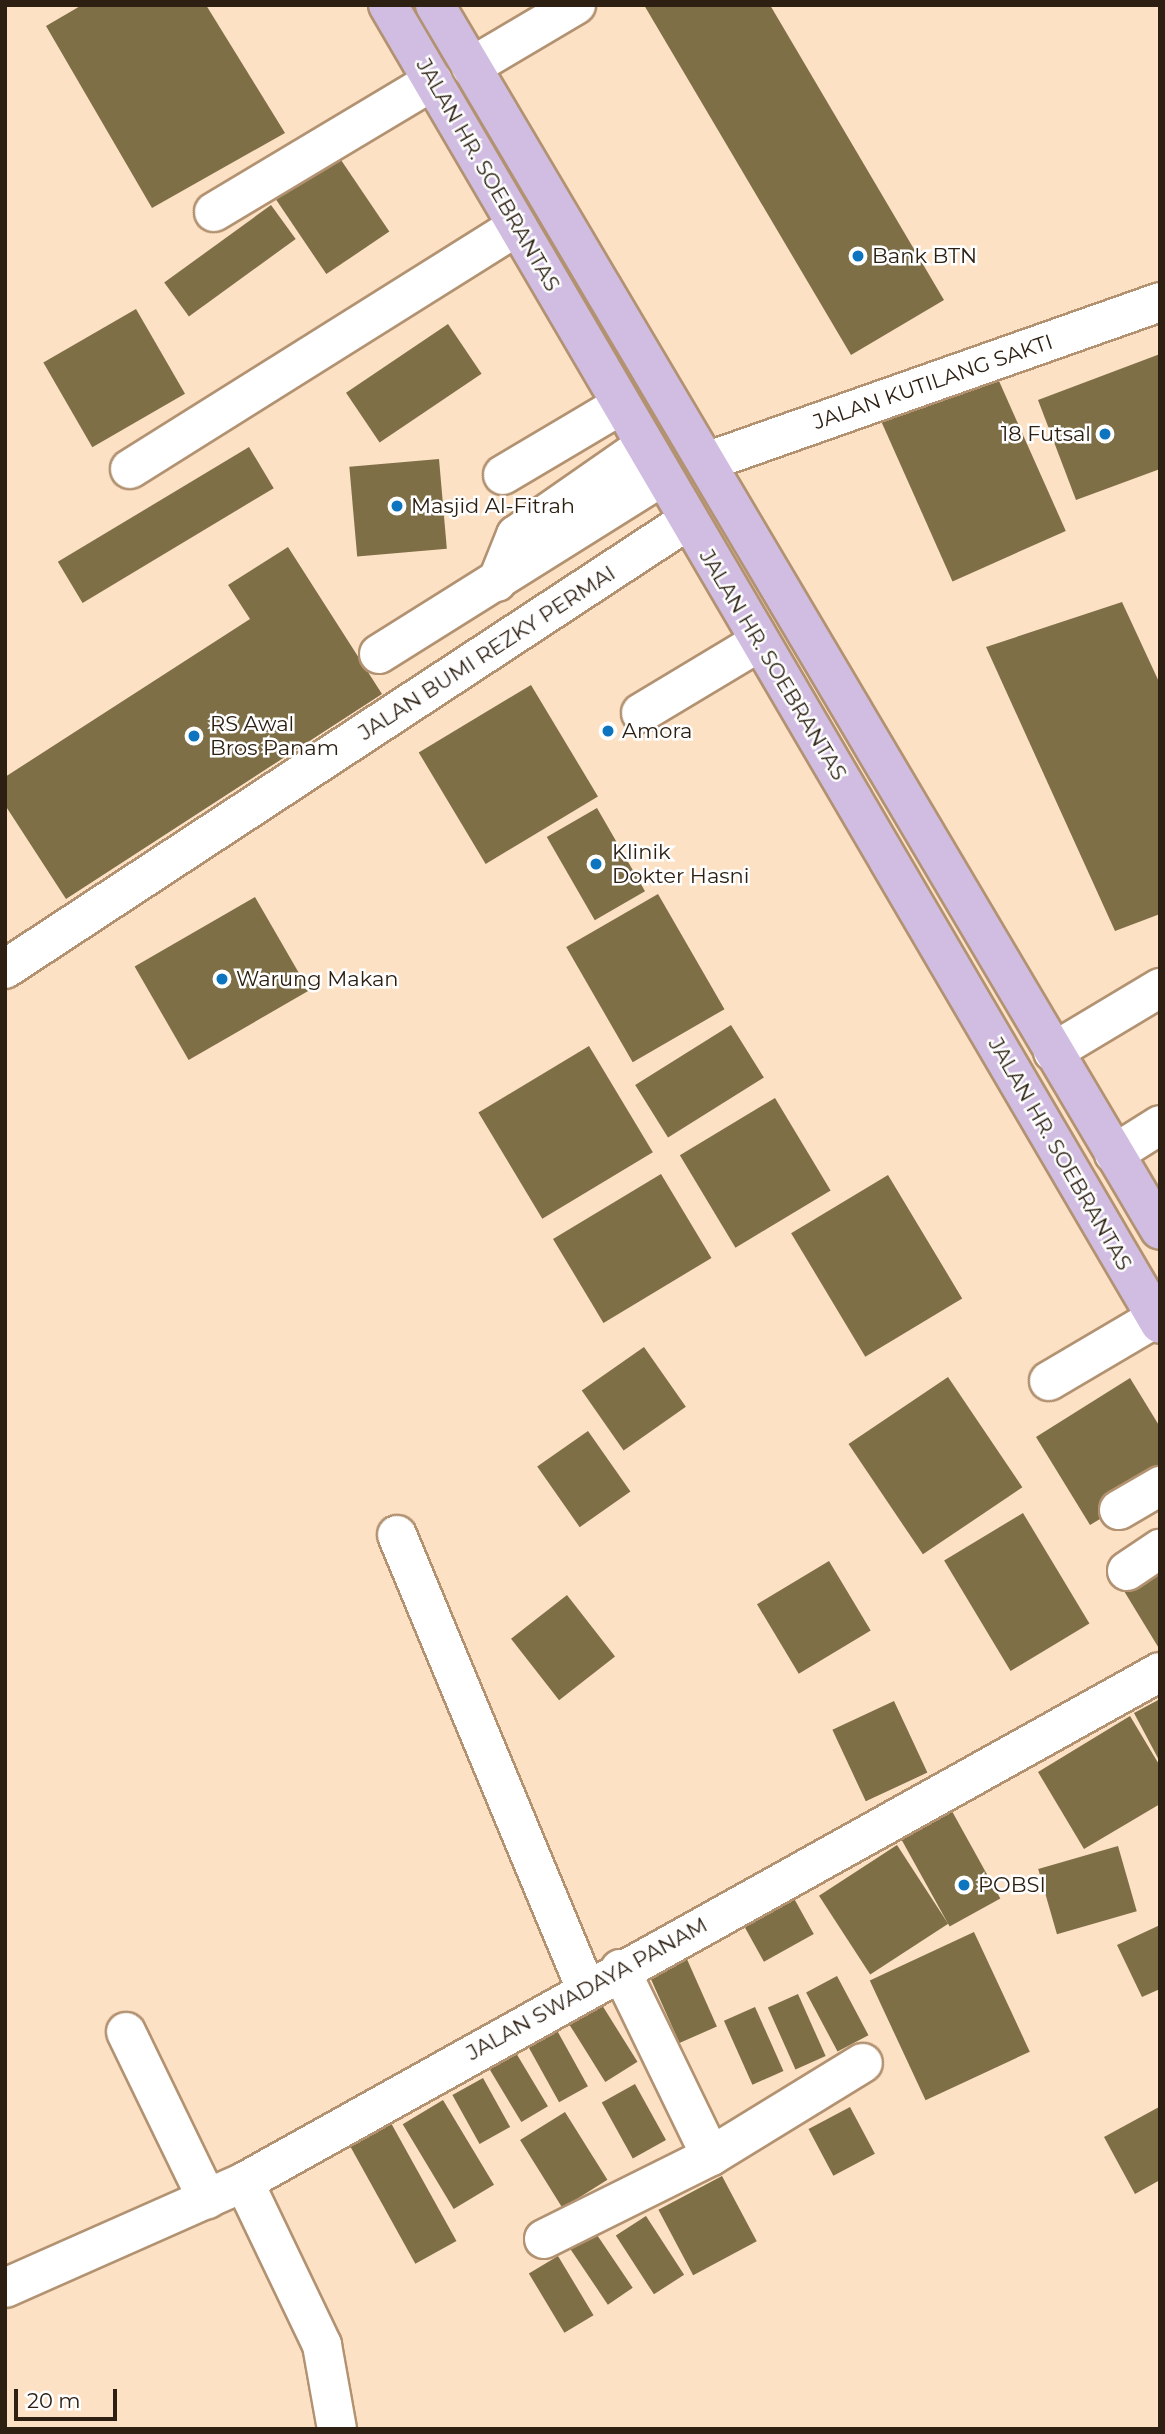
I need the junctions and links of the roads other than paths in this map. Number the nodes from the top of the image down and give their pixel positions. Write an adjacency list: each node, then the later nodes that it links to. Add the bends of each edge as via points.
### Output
1 (388, 5): 5 (main road, JALAN HR. SOEBRANTAS)
2 (435, 5): 4 (main road, JALAN HR. SOEBRANTAS)
3 (576, 5): 4 (street)
4 (471, 67): 11 (main road, JALAN HR. SOEBRANTAS)
5 (433, 81): 6 (street); 7 (main road, JALAN HR. SOEBRANTAS)
6 (214, 212)
7 (517, 226): 9 (main road, JALAN HR. SOEBRANTAS); 12 (street)
8 (1160, 302): 11 (street, JALAN KUTILANG SAKTI)
9 (621, 405): 10 (main road, JALAN HR. SOEBRANTAS); 13 (street)
10 (652, 461): 14 (main road, JALAN HR. SOEBRANTAS); 16 (street, via 497,582)
11 (706, 462): 18 (main road, JALAN HR. SOEBRANTAS)
12 (130, 469)
13 (503, 475)
14 (687, 521): 15 (main road, JALAN HR. SOEBRANTAS); 20 (street, JALAN BUMI REZKY PERMAI)
15 (759, 642): 17 (street); 19 (main road, JALAN HR. SOEBRANTAS)
16 (379, 654)
17 (641, 713)
18 (892, 778): 19 (main road); 22 (main road, JALAN HR. SOEBRANTAS)
19 (854, 803): 26 (main road, JALAN HR. SOEBRANTAS)
20 (5, 970)
21 (1160, 988): 22 (street)
22 (1053, 1052): 24 (main road, JALAN HR. SOEBRANTAS)
23 (1160, 1125): 24 (street)
24 (1114, 1154): 25 (main road, JALAN HR. SOEBRANTAS)
25 (1155, 1213)
26 (1158, 1321): 27 (street)
27 (1049, 1381)
28 (1160, 1486): 29 (street)
29 (1119, 1510)
30 (397, 1535): 35 (street)
31 (1160, 1549): 32 (street)
32 (1127, 1571)
33 (1160, 1672): 34 (street, JALAN SWADAYA PANAM)
34 (620, 1969): 35 (street, JALAN SWADAYA PANAM); 38 (street)
35 (586, 1990): 39 (street, JALAN SWADAYA PANAM)
36 (126, 2032): 40 (street)
37 (863, 2063): 38 (street)
38 (711, 2155): 41 (street)
39 (243, 2182): 40 (street, JALAN SWADAYA PANAM); 43 (street, via 322,2345)
40 (207, 2199): 42 (street, JALAN SWADAYA PANAM)
41 (544, 2239)
42 (5, 2288)
43 (337, 2429)

